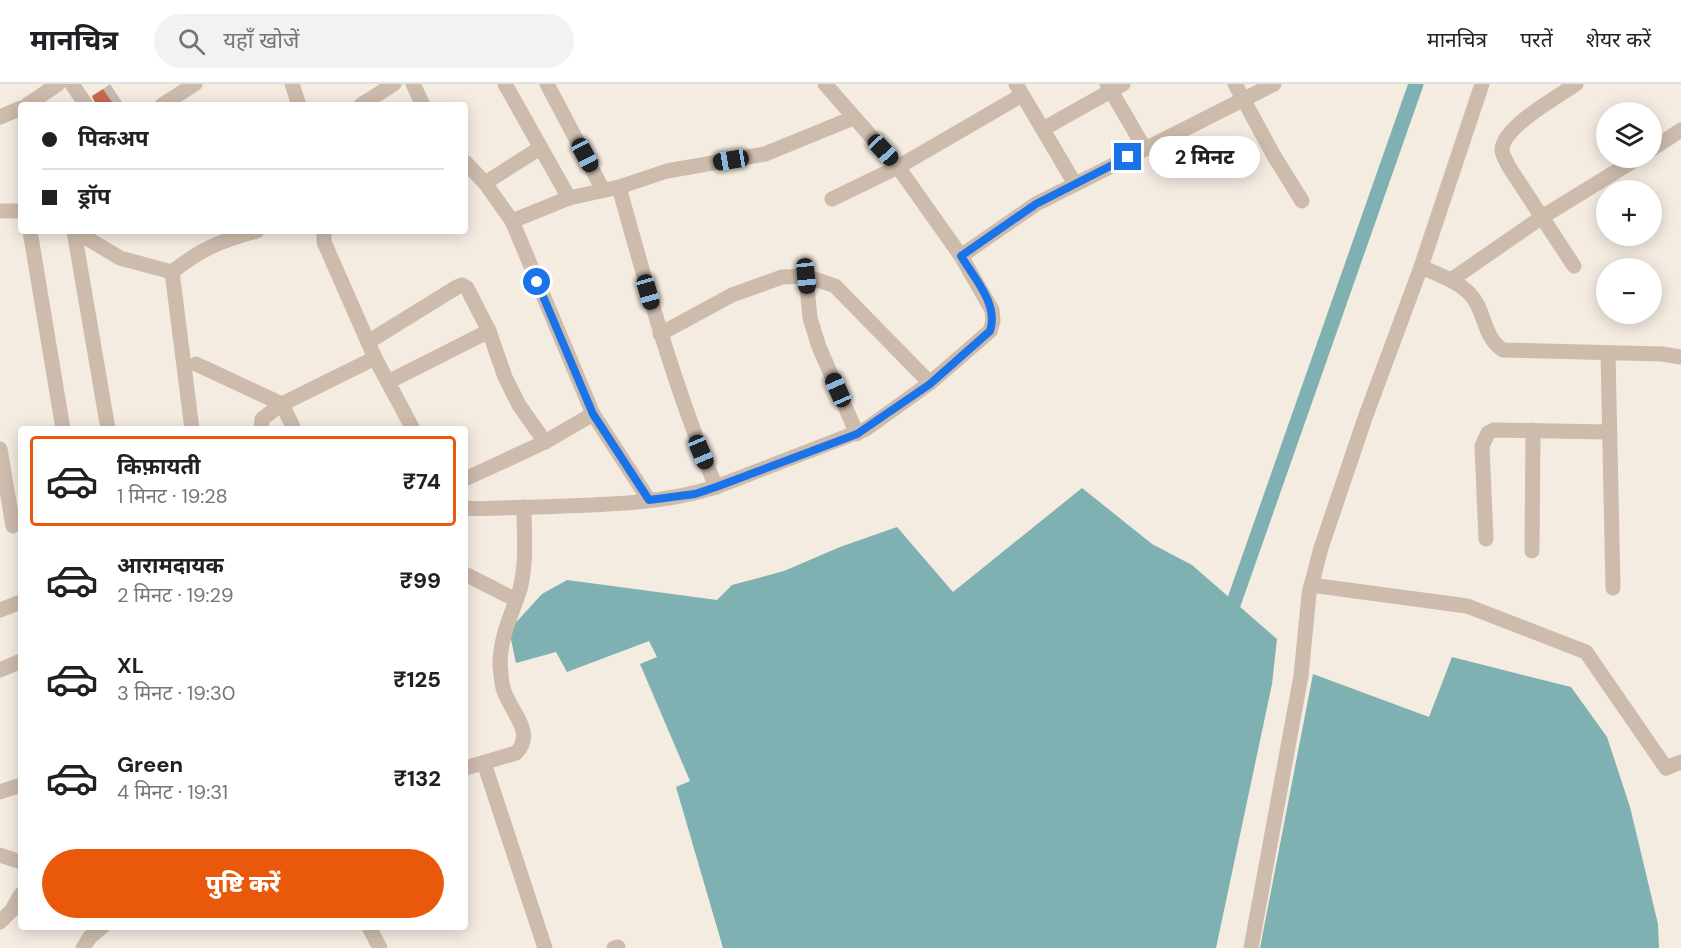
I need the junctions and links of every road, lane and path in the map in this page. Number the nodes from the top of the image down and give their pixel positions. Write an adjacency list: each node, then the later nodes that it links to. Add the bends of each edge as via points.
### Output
1 (58, 84): 17 (street)
2 (72, 84): 18 (street)
3 (195, 84): 19 (street)
4 (292, 84): 20 (street)
5 (394, 84): 21 (street)
6 (413, 84): 22 (street)
7 (505, 84): 29 (street)
8 (547, 84): 37 (street)
9 (825, 84): 25 (street)
10 (1235, 84): 16 (street)
11 (1274, 84): 16 (street)
12 (1482, 84): 52 (street)
13 (1576, 84): 43 (street, via 1516,125 1505,137 1502,151 1509,167)
14 (1114, 86): 26 (street); 30 (street)
15 (1019, 89): 26 (street); 32 (street)
16 (1243, 99): 30 (street); 40 (street)
17 (31, 102)
18 (84, 102)
19 (167, 102)
20 (298, 102)
21 (366, 102)
22 (422, 102)
23 (18, 109): 24 (street)
24 (0, 117)
25 (853, 118): 32 (street); 36 (street, via 765,154 667,171)
26 (1043, 129): 35 (street)
27 (1681, 130): 28 (street)
28 (1662, 142)
29 (540, 148): 34 (street); 38 (street)
30 (1145, 148): 35 (street)
31 (468, 165): 34 (street)
32 (898, 166): 39 (street); 50 (street)
33 (1622, 168): 43 (street)
34 (485, 183): 44 (street)
35 (1075, 184): 50 (street, via 1036,204)
36 (619, 187): 37 (street); 57 (street)
37 (603, 190): 38 (street)
38 (569, 198): 44 (street)
39 (831, 199)
40 (1302, 201)
41 (0, 211): 42 (street)
42 (18, 211)
43 (1542, 218): 51 (street); 55 (street)
44 (512, 221): 66 (street)
45 (30, 234): 67 (street)
46 (76, 234): 68 (street)
47 (80, 234): 53 (street, via 120,258)
48 (244, 234): 53 (street, via 222,239)
49 (324, 234): 58 (street, via 324,243)
50 (961, 256): 64 (street, via 983,291 993,321 990,331)
51 (1574, 266)
52 (1421, 267): 55 (street); 87 (street, via 1365,418)
53 (172, 272): 69 (street)
54 (806, 276): 57 (street, via 782,277 732,295); 64 (street, via 835,285); 75 (street, via 810,318 819,347)
55 (1451, 280): 59 (street, via 1470,294 1487,333 1503,350)
56 (489, 331): 58 (street, via 462,285); 63 (street); 76 (street, via 505,377)
57 (660, 334): 79 (street)
58 (368, 342): 61 (street)
59 (1608, 353): 60 (street); 74 (street)
60 (1681, 357)
61 (375, 358): 63 (street); 65 (street)
62 (196, 364): 65 (street)
63 (388, 382): 72 (street)
64 (930, 384): 75 (street)
65 (282, 404): 70 (street, via 262,419); 71 (street)
66 (593, 414): 76 (street); 80 (street)
67 (62, 426)
68 (108, 426)
69 (192, 426)
70 (261, 426)
71 (293, 426)
72 (410, 426)
73 (1533, 430): 74 (street); 84 (street, via 1494,430 1483,440); 85 (street)
74 (1609, 432): 88 (street)
75 (857, 434): 79 (street)
76 (544, 442): 78 (street)
77 (0, 449): 83 (street)
78 (468, 478)
79 (716, 487): 80 (street)
80 (649, 500): 81 (street)
81 (524, 507): 82 (street); 89 (street, via 525,562)
82 (468, 508)
83 (11, 526)
84 (1486, 539)
85 (1532, 551)
86 (468, 576): 89 (street)
87 (1311, 585): 94 (street, via 1467,606 1586,652 1666,768); 108 (street, via 1301,676)
88 (1613, 588)
89 (516, 600): 95 (street, via 501,645 500,665 504,691 525,739 516,753)
90 (18, 603): 91 (street)
91 (0, 610)
92 (18, 663): 93 (street)
93 (0, 670)
94 (1681, 762)
95 (484, 763): 96 (street); 107 (street)
96 (468, 767)
97 (18, 786): 98 (street)
98 (0, 792)
99 (0, 840): 100 (street)
100 (9, 858)
101 (18, 899): 102 (street)
102 (0, 922)
103 (98, 930): 105 (street)
104 (371, 930): 106 (street)
105 (83, 948)
106 (380, 948)
107 (545, 948)
108 (1251, 948)

